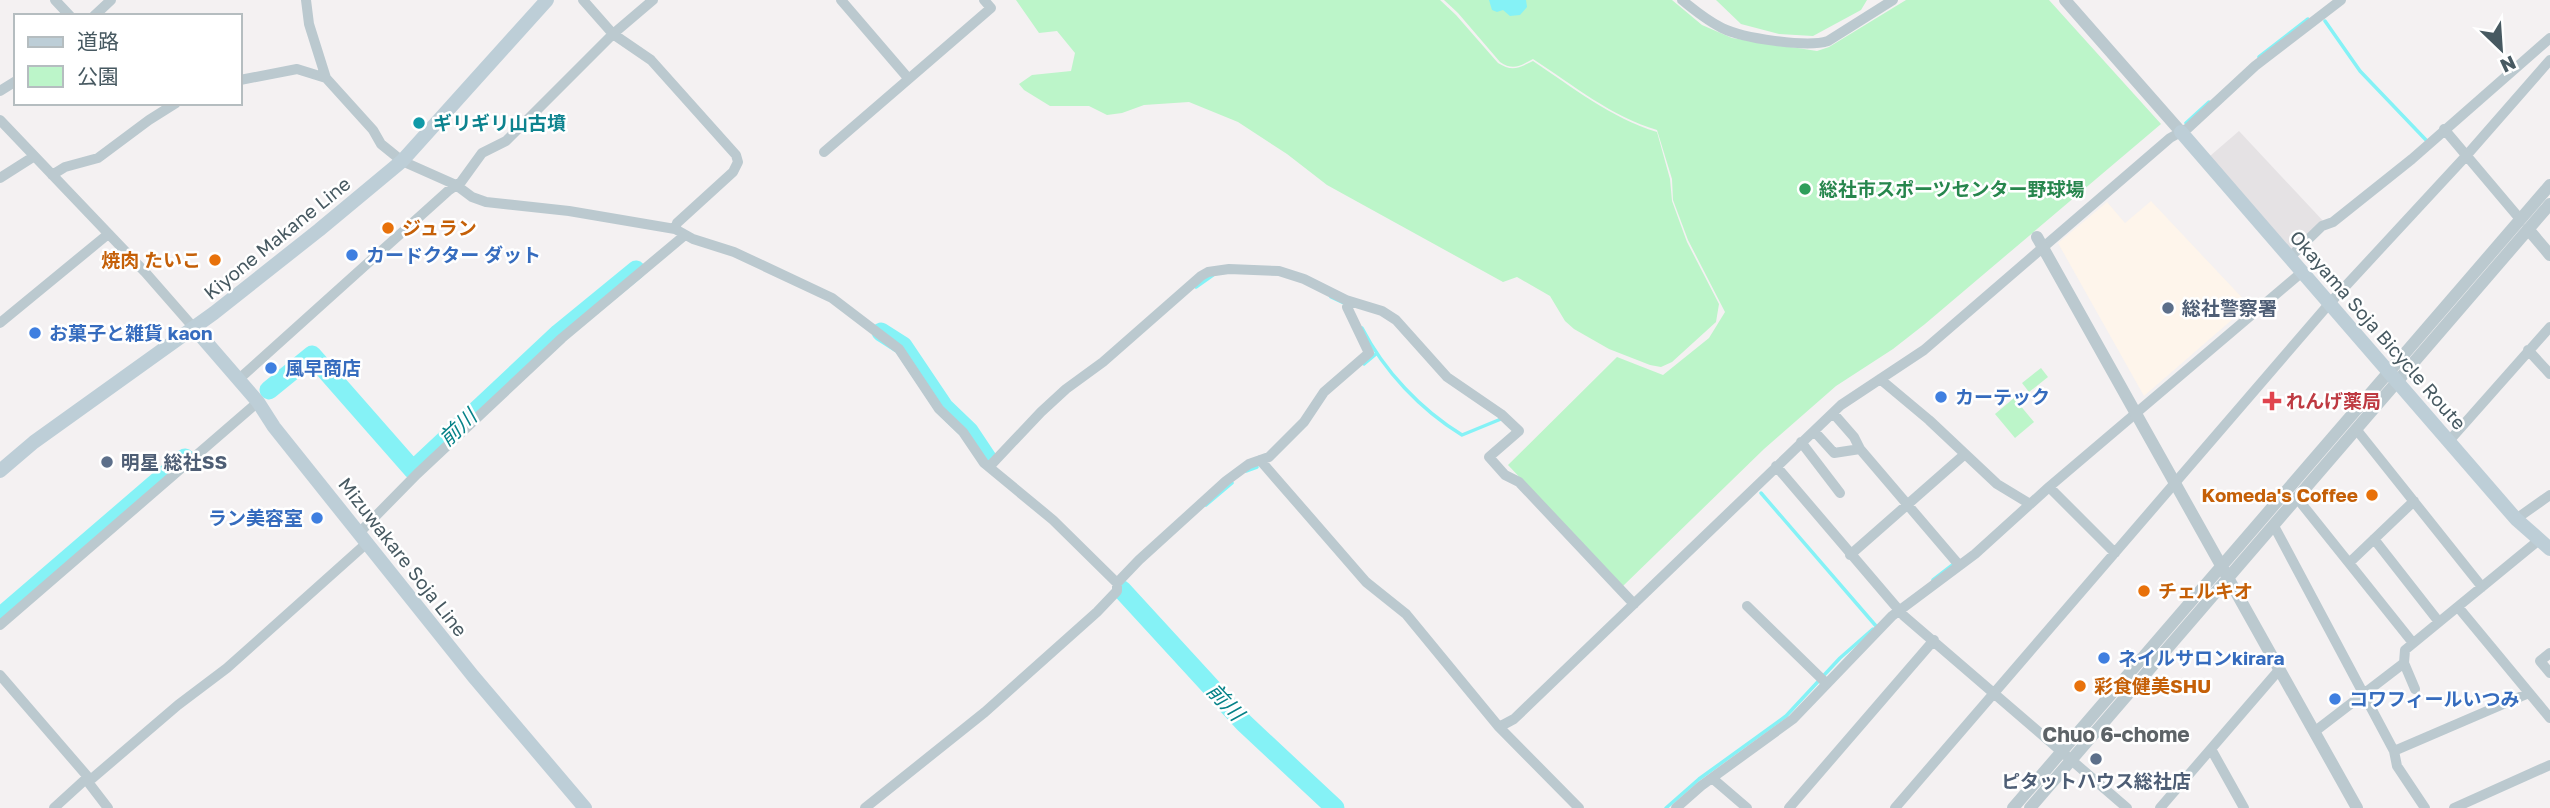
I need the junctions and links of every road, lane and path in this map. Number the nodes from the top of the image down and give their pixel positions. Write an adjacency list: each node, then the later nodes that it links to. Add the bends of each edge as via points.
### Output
1 (55, 0): 13 (street)
2 (111, 0): 14 (street)
3 (306, 0): 18 (street)
4 (547, 0): 28 (main road, Kiyone Makane Line)
5 (583, 0): 15 (street)
6 (653, 0): 15 (street)
7 (841, 0): 19 (street)
8 (984, 0): 19 (street, via 991,8)
9 (1682, 0): 10 (street, via 1723,29 1818,45)
10 (1893, 0)
11 (2065, 0): 24 (street)
12 (2341, 0): 24 (street, via 2255,66)
13 (68, 14)
14 (96, 14)
15 (613, 34): 32 (street, via 506,141 482,153); 35 (street, via 651,60 736,155 733,173)
16 (2550, 37): 23 (street)
17 (2550, 60): 26 (street)
18 (326, 78): 20 (street, via 297,69); 28 (street, via 381,144)
19 (908, 78): 25 (street)
20 (242, 80)
21 (173, 105): 29 (street, via 98,158)
22 (0, 120): 27 (street)
23 (2444, 129): 26 (street); 40 (street)
24 (2181, 132): 38 (street); 40 (main road, Okayama Soja Bicycle Route)
25 (824, 152)
26 (2466, 156): 34 (street); 42 (street)
27 (33, 157): 29 (street); 30 (street)
28 (402, 161): 32 (street); 46 (main road, Kiyone Makane Line)
29 (51, 175): 36 (street)
30 (0, 178)
31 (2550, 184): 34 (street)
32 (456, 186): 35 (street, via 486,202); 50 (street)
33 (2550, 204): 34 (street)
34 (2524, 224): 39 (street); 49 (street)
35 (675, 229): 37 (street)
36 (107, 235): 44 (street); 46 (street)
37 (685, 235): 63 (street, via 734,252 832,298 899,349 939,409); 75 (street, via 562,338 416,474)
38 (2039, 242): 51 (street, via 1924,350); 54 (street)
39 (2550, 255)
40 (2288, 258): 41 (main road, Okayama Soja Bicycle Route)
41 (2301, 272): 42 (main road, Okayama Soja Bicycle Route); 54 (street)
42 (2329, 304): 49 (main road, Okayama Soja Bicycle Route); 65 (street)
43 (1347, 307): 61 (street, via 1369,352 1324,392 1304,422 1269,457)
44 (0, 323)
45 (2550, 327): 47 (street)
46 (194, 328): 50 (main road, Mizuwakare Soja Line); 64 (main road, Kiyone Makane Line)
47 (2528, 350): 48 (street); 57 (street)
48 (2550, 374)
49 (2393, 377): 55 (street); 57 (main road, Okayama Soja Bicycle Route); 82 (street)
50 (239, 379): 52 (main road, Mizuwakare Soja Line)
51 (1880, 379): 53 (street); 60 (street)
52 (258, 402): 75 (main road, Mizuwakare Soja Line); 91 (street)
53 (1833, 413): 56 (street); 59 (street)
54 (2135, 416): 65 (street); 66 (street)
55 (2356, 429): 69 (street); 70 (street)
56 (1814, 431): 58 (street); 59 (street, via 1834,453)
57 (2448, 441): 73 (main road, Okayama Soja Bicycle Route)
58 (1801, 442): 62 (street); 67 (street)
59 (1860, 449): 72 (street)
60 (1965, 454): 71 (street, via 1997,484); 72 (street)
61 (1260, 460): 84 (street, via 1226,481); 105 (street, via 1366,582 1406,614)
62 (1776, 466): 79 (street); 86 (street)
63 (989, 467): 84 (street, via 1053,520); 86 (street, via 1066,389 1201,276 1229,269 1279,271 1391,315 1447,377 1501,414 1519,431 1489,457 1505,475 1519,482)
64 (0, 471)
65 (2175, 485): 78 (street); 82 (street)
66 (2049, 486): 71 (street); 78 (street)
67 (1840, 493)
68 (2550, 495): 73 (street)
69 (2297, 499): 74 (street); 81 (street)
70 (2414, 501): 76 (street); 85 (street)
71 (2028, 503): 80 (street, via 1975,554)
72 (1908, 504): 79 (street); 80 (street)
73 (2516, 519): 77 (main road, Okayama Soja Bicycle Route)
74 (2274, 526): 83 (street); 103 (street)
75 (364, 537): 112 (street, via 227,668); 115 (main road, Mizuwakare Soja Line)
76 (2374, 539): 81 (street); 90 (street)
77 (2545, 545): 85 (street)
78 (2115, 553): 101 (street)
79 (1850, 555): 89 (street)
80 (1957, 563): 89 (street)
81 (2349, 563): 93 (street)
82 (2221, 566): 83 (street); 109 (street)
83 (2228, 579): 96 (street); 109 (street)
84 (1117, 583): 116 (street, via 1117,591 1097,612 995,703)
85 (2483, 587): 88 (street)
86 (1634, 604): 105 (street, via 1514,719)
87 (1746, 606): 99 (street)
88 (2458, 607): 90 (street); 102 (street)
89 (1897, 609): 92 (street); 99 (street)
90 (2439, 622): 93 (street)
91 (0, 625)
92 (1934, 640): 101 (street); 120 (street)
93 (2413, 643): 95 (street, via 2405,650)
94 (2550, 653): 97 (street, via 2540,661)
95 (2404, 663): 100 (street); 103 (street)
96 (2279, 670): 106 (street); 107 (street)
97 (2550, 673)
98 (0, 675): 112 (street)
99 (1823, 680): 111 (street, via 1793,719)
100 (2415, 689)
101 (1994, 692): 109 (street); 121 (street)
102 (2529, 693): 104 (street); 108 (street)
103 (2363, 696): 106 (street); 108 (street)
104 (2550, 718)
105 (1499, 727): 117 (street)
106 (2314, 732): 127 (street)
107 (2211, 749): 125 (street); 126 (street)
108 (2393, 751): 128 (street, via 2397,766)
109 (2067, 755): 122 (street); 123 (street); 124 (street)
110 (2550, 765): 129 (street)
111 (1712, 778): 118 (street); 119 (street)
112 (88, 780): 113 (street); 114 (street)
113 (54, 808)
114 (108, 808)
115 (584, 808)
116 (864, 808)
117 (1579, 808)
118 (1676, 808)
119 (1747, 808)
120 (1789, 808)
121 (1895, 808)
122 (2012, 808)
123 (2030, 808)
124 (2127, 808)
125 (2160, 808)
126 (2244, 808)
127 (2357, 808)
128 (2425, 808)
129 (2454, 808)

